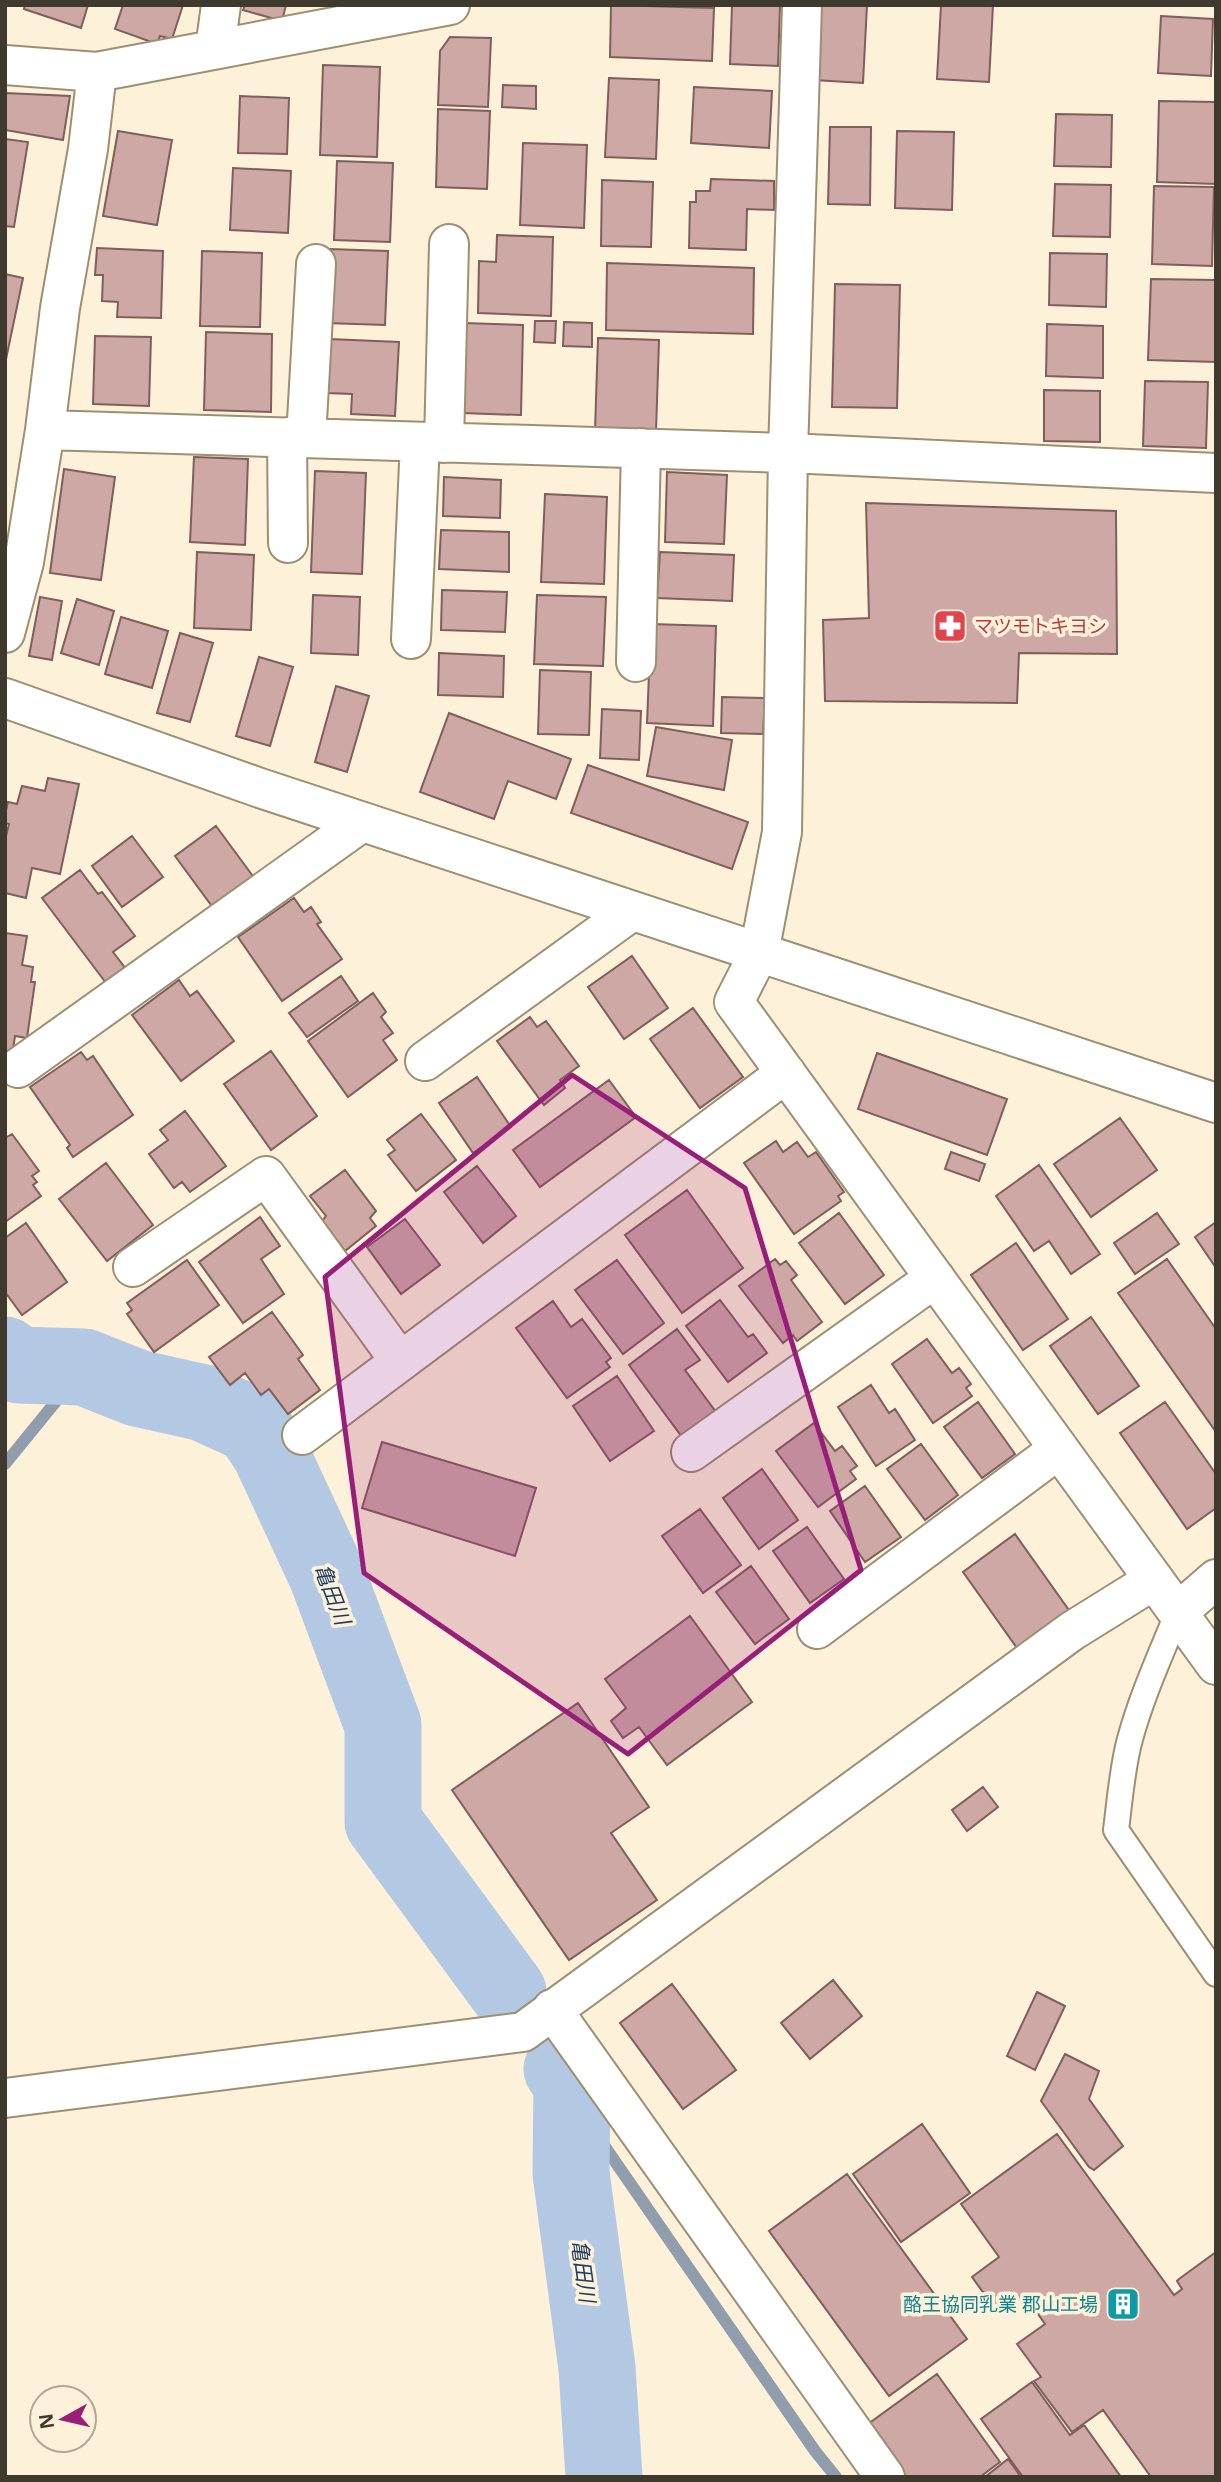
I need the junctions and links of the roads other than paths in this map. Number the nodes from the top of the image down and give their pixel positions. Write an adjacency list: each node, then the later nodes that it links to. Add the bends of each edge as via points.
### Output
1 (221, 5): 4 (street)
2 (450, 5): 4 (street)
3 (802, 5): 13 (street)
4 (215, 50): 6 (street)
5 (5, 65): 6 (street)
6 (97, 72): 9 (street)
7 (449, 244): 11 (street)
8 (316, 264): 10 (street)
9 (45, 430): 10 (street); 16 (street, via 24,562)
10 (296, 438): 11 (street); 15 (street)
11 (432, 442): 12 (street); 17 (street)
12 (641, 449): 13 (street); 18 (street)
13 (789, 453): 14 (street); 22 (street, via 782,832)
14 (1216, 473)
15 (288, 543)
16 (5, 633)
17 (411, 639)
18 (636, 662)
19 (5, 698): 20 (street)
20 (362, 822): 21 (street); 24 (street)
21 (632, 911): 22 (street); 23 (street)
22 (759, 953): 25 (street, via 734,1002); 26 (street)
23 (425, 1061)
24 (18, 1068)
25 (786, 1073): 28 (street); 29 (street)
26 (1216, 1103)
27 (133, 1267): 29 (street, via 266,1176)
28 (935, 1278): 31 (street); 32 (street)
29 (400, 1361): 30 (street)
30 (302, 1434)
31 (1059, 1449): 34 (street); 36 (street)
32 (691, 1452)
33 (1216, 1579): 35 (street)
34 (1154, 1580): 35 (street); 39 (street, via 1072,1631)
35 (1178, 1612): 37 (street); 38 (lane, via 1130,1740 1116,1830)
36 (817, 1629)
37 (1216, 1665)
38 (1216, 1974)
39 (552, 2009): 40 (street, via 523,2032); 41 (street)
40 (5, 2098)
41 (885, 2477)

